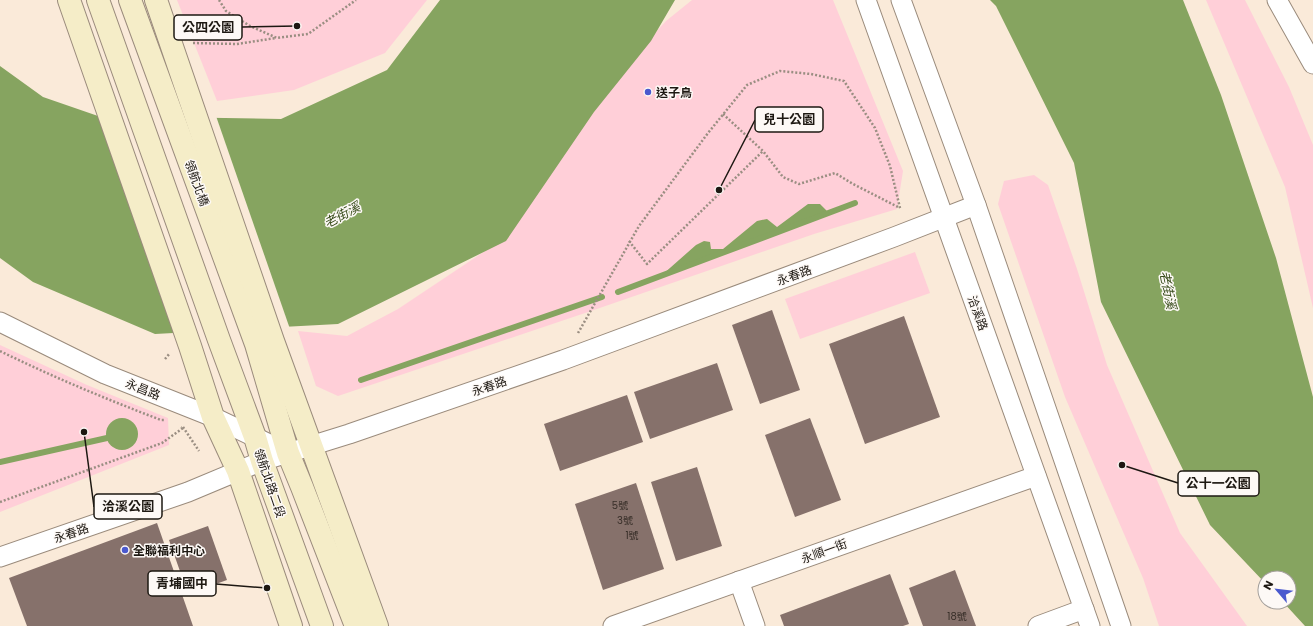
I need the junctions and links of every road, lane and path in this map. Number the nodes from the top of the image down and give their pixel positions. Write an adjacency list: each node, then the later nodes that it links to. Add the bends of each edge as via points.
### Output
1 (69, 0): 22 (main road)
2 (98, 0): 27 (main road, 領航北路二段)
3 (130, 0): 19 (main road, 領航北橋)
4 (219, 0): 10 (path, via 226,11 250,26)
5 (356, 0): 10 (path, via 308,34)
6 (866, 0): 16 (street, 洽溪路)
7 (901, 0): 15 (street)
8 (1277, 0): 12 (street)
9 (159, 9): 19 (main road, 領航北橋)
10 (277, 38): 11 (path, via 237,44)
11 (187, 43)
12 (1313, 64)
13 (723, 114): 14 (path); 14 (path, via 747,85 780,71 844,81 875,128 890,166 900,208 835,173 798,184 783,178); 17 (path)
14 (763, 151): 17 (path, via 647,264)
15 (976, 205): 16 (street, 永春路); 45 (street)
16 (944, 218): 21 (street, 永春路); 33 (street, 洽溪路)
17 (629, 242): 21 (path)
18 (0, 322): 22 (street, 永昌路, via 105,374)
19 (264, 342): 28 (main road); 30 (main road)
20 (0, 351): 23 (path, via 98,396)
21 (563, 360): 28 (street, 永春路)
22 (213, 417): 27 (street, 永昌路); 32 (main road)
23 (166, 420)
24 (183, 420): 26 (path)
25 (177, 424): 26 (path)
26 (182, 428): 29 (path); 34 (path, via 162,443)
27 (255, 438): 30 (street, 永昌路); 31 (main road, 領航北路二段)
28 (311, 445): 30 (street, 永春路); 41 (main road)
29 (200, 450)
30 (288, 453): 31 (street, 永春路); 40 (main road)
31 (262, 461): 32 (street, 永春路); 39 (main road, 領航北路二段)
32 (238, 471): 35 (street, 永春路, via 188,492); 38 (main road)
33 (1036, 476): 36 (street, 永順一街); 37 (street, 洽溪路)
34 (0, 502)
35 (0, 557)
36 (739, 581): 42 (street, 永順一街); 43 (street)
37 (1087, 618): 44 (street)
38 (291, 626)
39 (322, 626)
40 (356, 626)
41 (377, 626)
42 (612, 626)
43 (755, 626)
44 (1038, 626)
45 (1121, 626)

